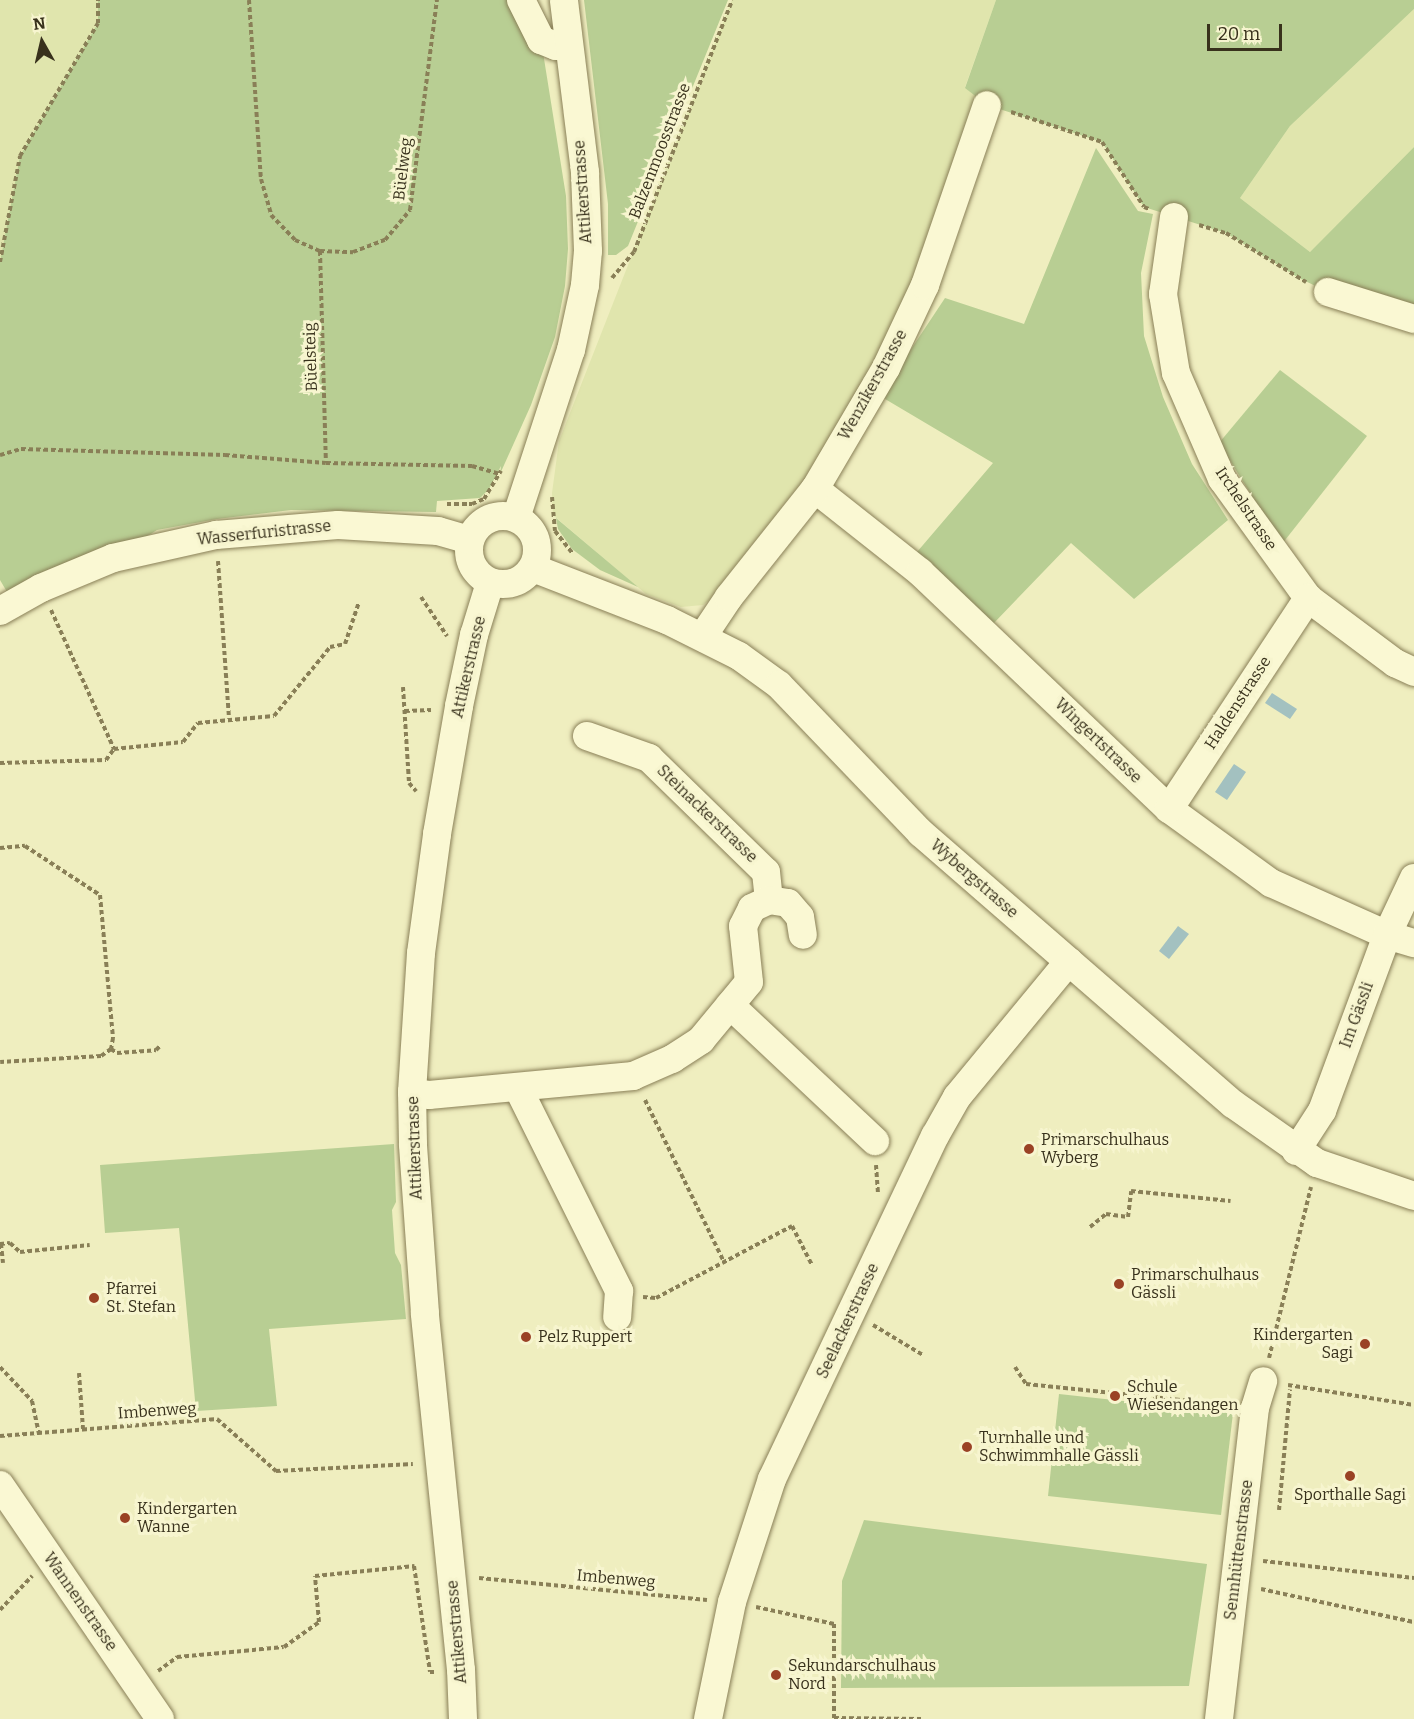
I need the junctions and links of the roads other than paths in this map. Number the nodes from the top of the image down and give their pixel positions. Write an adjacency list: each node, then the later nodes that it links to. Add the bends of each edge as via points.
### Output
1 (521, 0): 3 (street, via 541,40)
2 (564, 0): 3 (street, Attikerstrasse)
3 (568, 46): 9 (street, Attikerstrasse, via 585,172 585,285 572,350)
4 (987, 105): 8 (street, Wenzikerstrasse, via 924,285 886,368)
5 (1174, 217): 13 (street, Irchelstrasse, via 1163,294 1176,373 1222,479)
6 (1328, 292): 7 (street)
7 (1414, 319)
8 (815, 489): 15 (street, Wenzikerstrasse); 18 (street, Wingertstrasse, via 920,572)
9 (516, 518): 10 (street, via 488,519); 11 (street, via 533,534 537,545)
10 (470, 540): 12 (street, via 470,560 481,578); 14 (street, Wasserfuristrasse, via 438,531 338,525 216,535 113,558 41,588)
11 (533, 568): 12 (street, via 514,583); 15 (street, Wybergstrasse)
12 (490, 583): 27 (street, Attikerstrasse, via 459,706 437,834 421,953)
13 (1308, 598): 16 (street, Irchelstrasse, via 1395,663); 18 (street, Haldenstrasse)
14 (0, 611)
15 (703, 636): 24 (street, Wybergstrasse, via 780,685 921,833)
16 (1414, 672)
17 (587, 736): 20 (street, Steinackerstrasse, via 649,758 766,872)
18 (1169, 808): 22 (street, Wingertstrasse, via 1271,883)
19 (1414, 878): 22 (street, Im Gässli)
20 (769, 900): 21 (street, via 788,903 795,909); 25 (street, via 752,908 746,916 743,935 749,982)
21 (803, 935)
22 (1387, 935): 23 (street, Wingertstrasse); 29 (street, Im Gässli)
23 (1414, 943)
24 (1068, 962): 29 (street, Wybergstrasse, via 1233,1104); 36 (street, Seelackerstrasse, via 957,1097 894,1222 772,1479 732,1602)
25 (730, 1005): 26 (street, via 701,1040 672,1059 633,1076); 28 (street)
26 (518, 1088): 27 (street, via 429,1095); 31 (street)
27 (412, 1092): 35 (street, Attikerstrasse, via 425,1313)
28 (875, 1141)
29 (1307, 1157): 30 (street, Wybergstrasse)
30 (1414, 1196)
31 (618, 1304)
32 (1259, 1395): 37 (street, Sennhüttenstrasse)
33 (0, 1485): 34 (street, Wannenstrasse)
34 (160, 1719)
35 (463, 1719)
36 (708, 1719)
37 (1219, 1719)

